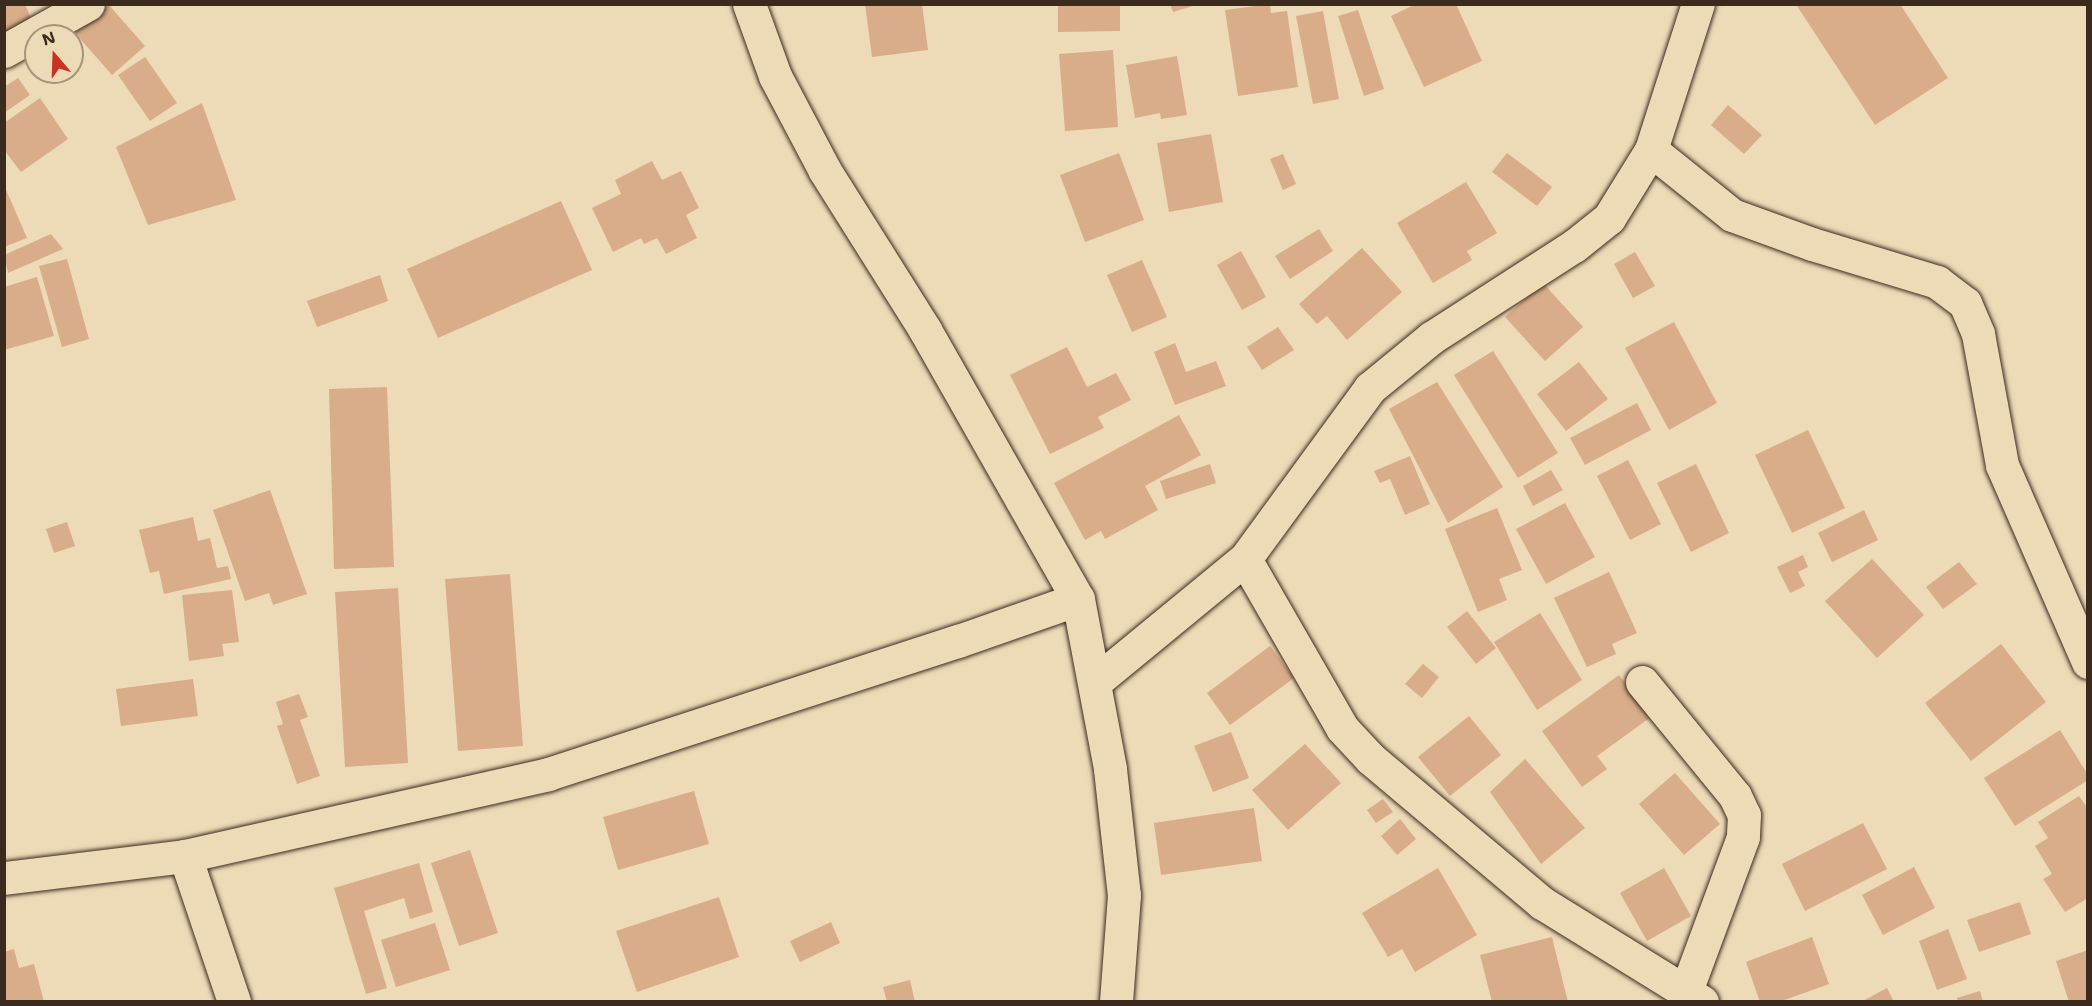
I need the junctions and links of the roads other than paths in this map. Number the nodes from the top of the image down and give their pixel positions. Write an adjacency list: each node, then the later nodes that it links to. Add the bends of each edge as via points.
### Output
1 (88, 4): 4 (street)
2 (749, 4): 7 (street, via 775,76 825,171 925,330)
3 (1698, 4): 5 (street)
4 (4, 51)
5 (1651, 150): 6 (street, via 1609,218 1574,246 1431,338 1370,388); 8 (street, via 1732,215 1937,282 1965,303 1978,334 2002,465)
6 (1245, 559): 9 (street); 13 (street, via 1342,728 1371,759 1542,903)
7 (1078, 599): 9 (street); 11 (street, via 548,774)
8 (2088, 662)
9 (1095, 682): 15 (street, via 1110,769 1124,895)
10 (1642, 682): 13 (street, via 1735,796 1744,815 1743,837)
11 (185, 856): 12 (street); 14 (street)
12 (4, 878)
13 (1694, 996)
14 (234, 1002)
15 (1116, 1002)

